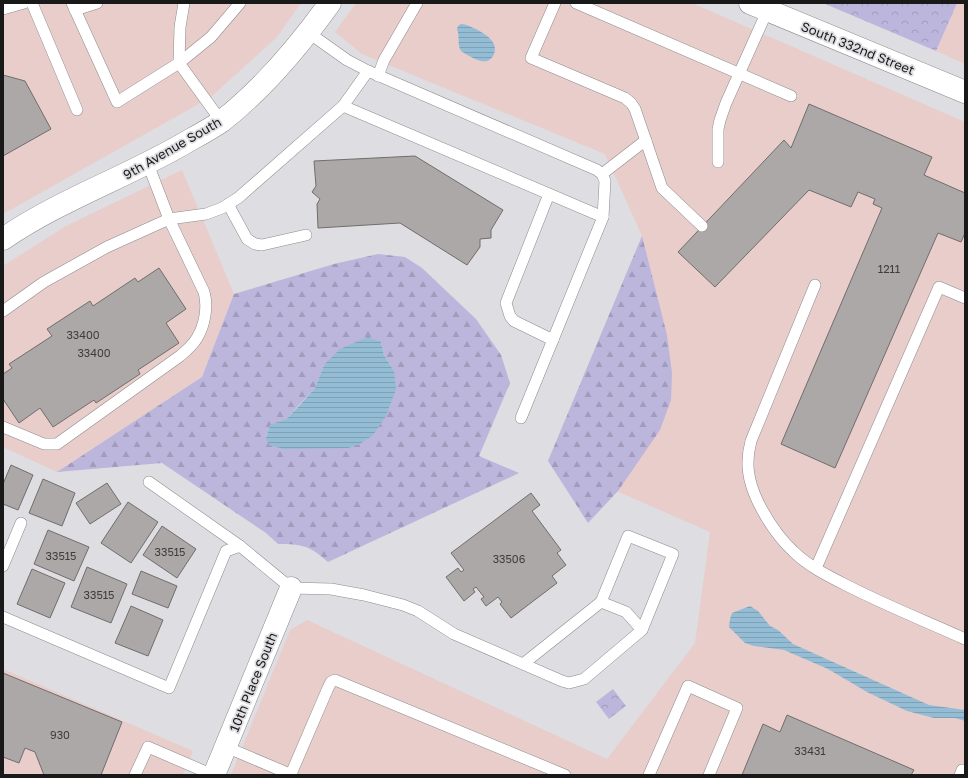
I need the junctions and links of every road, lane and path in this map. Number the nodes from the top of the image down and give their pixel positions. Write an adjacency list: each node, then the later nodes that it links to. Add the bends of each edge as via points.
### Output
1 (24, 3): 12 (lane)
2 (32, 3): 21 (lane)
3 (97, 3): 10 (lane)
4 (184, 3): 14 (lane)
5 (240, 3): 14 (lane, via 211,37)
6 (330, 3): 13 (street, 9th Avenue South)
7 (417, 3): 17 (lane, via 384,60)
8 (555, 3): 23 (lane, via 531,58 625,98 635,109)
9 (576, 3): 16 (lane)
10 (73, 6): 14 (lane, via 117,102)
11 (763, 6): 16 (lane); 18 (street, South 332nd Street)
12 (3, 9)
13 (309, 33): 15 (lane); 22 (street, 9th Avenue South, via 259,88)
14 (179, 63): 22 (lane)
15 (368, 71): 17 (lane); 20 (lane)
16 (740, 73): 19 (lane); 24 (lane, via 719,124)
17 (378, 76): 26 (lane)
18 (965, 92)
19 (792, 96)
20 (343, 106): 27 (lane); 28 (lane)
21 (77, 110)
22 (221, 122): 25 (street, 9th Avenue South)
23 (646, 140): 26 (lane); 31 (lane, via 662,188)
24 (718, 162)
25 (148, 164): 30 (lane); 33 (street, 9th Avenue South, via 59,206)
26 (602, 174): 29 (lane, via 605,181)
27 (549, 194): 29 (lane); 37 (lane, via 506,303 514,321)
28 (228, 204): 30 (lane, via 206,214); 32 (lane, via 247,239 255,244 262,245)
29 (603, 218): 37 (lane)
30 (169, 219): 36 (lane, via 100,251 44,282); 39 (lane, via 207,300 198,338 180,356 57,444 44,444)
31 (702, 226)
32 (306, 235)
33 (3, 239)
34 (815, 284): 44 (lane, via 751,441 747,467 749,481 762,512 776,533 793,552)
35 (965, 298): 44 (lane, via 939,288)
36 (3, 311)
37 (553, 340): 38 (lane)
38 (521, 418)
39 (3, 426)
40 (149, 482): 42 (lane)
41 (21, 523): 43 (lane)
42 (240, 546): 45 (lane); 47 (lane, via 226,551 169,688)
43 (3, 566)
44 (816, 568): 49 (lane, via 870,597)
45 (291, 588): 50 (lane, via 330,589 364,594 403,605 418,611 454,634); 51 (street, 10th Place South)
46 (601, 602): 48 (lane, via 626,612); 48 (lane, via 628,536 673,554); 50 (lane)
47 (3, 616)
48 (642, 630): 50 (lane, via 579,681 562,681)
49 (965, 639)
50 (523, 664)
51 (226, 747): 53 (street, 10th Place South); 54 (lane)
52 (136, 775): 53 (lane, via 148,747)
53 (213, 775)
54 (292, 775): 55 (lane, via 328,688 335,680)
55 (565, 775)
56 (649, 775): 57 (lane, via 688,686 737,708)
57 (708, 775)

